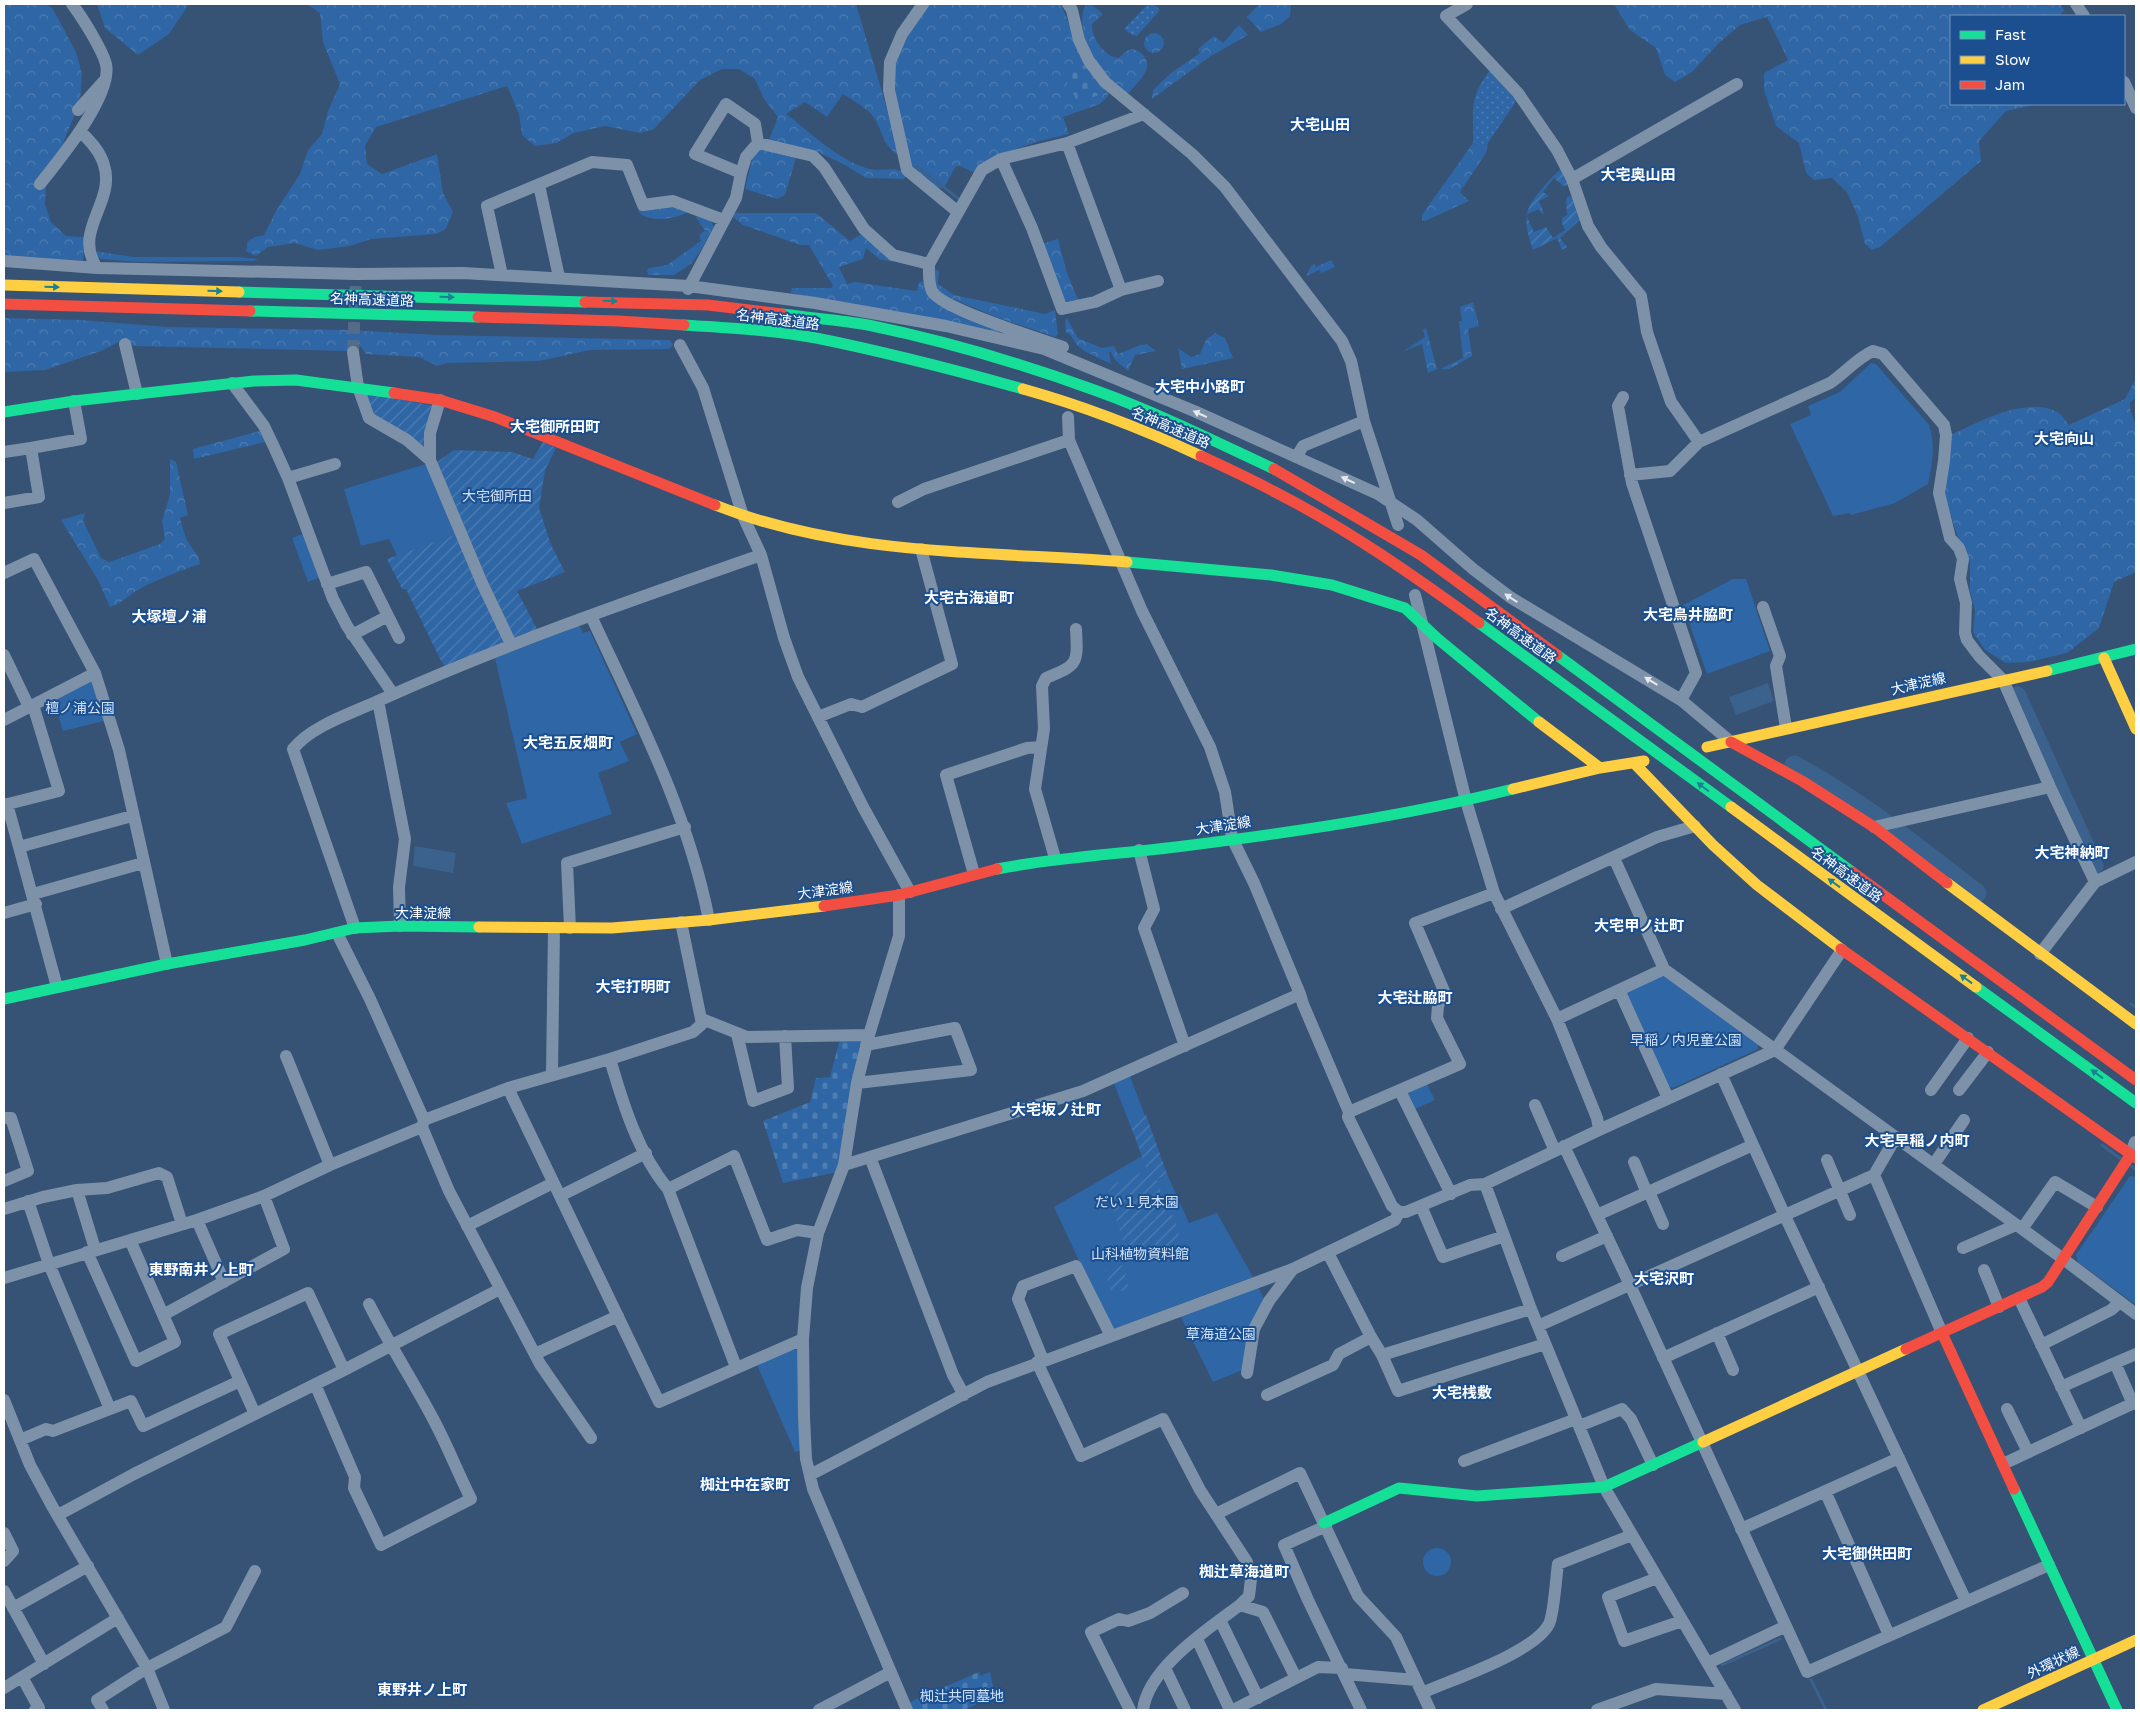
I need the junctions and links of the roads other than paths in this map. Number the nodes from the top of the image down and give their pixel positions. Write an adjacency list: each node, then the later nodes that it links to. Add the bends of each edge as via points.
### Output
1 (72, 4): 7 (street, via 106,65)
2 (923, 4): 21 (street, via 902,34 890,62 890,94 907,170)
3 (1068, 4): 12 (street, via 1079,40 1090,61 1105,82)
4 (1467, 4): 18 (street, via 1446,16 1518,93 1557,150)
5 (2076, 4): 6 (street)
6 (2083, 15)
7 (104, 80): 11 (street); 13 (street, via 100,97)
8 (1737, 84): 18 (street)
9 (2125, 84): 10 (street)
10 (2136, 108)
11 (78, 110)
12 (1144, 114): 15 (street); 45 (street, via 1192,154 1224,187 1342,341 1351,361)
13 (80, 130): 19 (street); 25 (street, via 98,150 106,175 103,201 92,225 88,248)
14 (758, 143): 17 (street, via 746,157); 17 (street, via 756,124 726,104 694,154); 24 (street, via 813,156 824,167 864,229 893,255)
15 (1067, 143): 16 (street); 31 (street)
16 (1002, 159): 21 (street, via 982,170); 31 (street, via 1062,309 1095,302)
17 (741, 172): 22 (street, via 736,198)
18 (1572, 179): 47 (street, via 1588,226 1641,296 1647,332 1671,402)
19 (40, 184)
20 (539, 185): 22 (street, via 592,162 627,165 644,205 673,201); 26 (street, via 487,206); 27 (street)
21 (958, 212): 24 (street)
22 (724, 220): 30 (street)
23 (4, 261): 25 (street)
24 (929, 264): 35 (street, via 932,292 942,301)
25 (97, 268): 26 (street, via 356,276)
26 (502, 275): 27 (street)
27 (559, 277): 30 (street)
28 (1158, 281): 31 (street)
29 (4, 285): 141 (main road, 名神高速道路, one-way to 141, via 708,304 866,325 1021,364 1098,391 1172,420 1283,473 1412,550)
30 (688, 287): 35 (street, via 815,303)
31 (1121, 290)
32 (4, 304): 148 (main road, 名神高速道路, one-way to 32, via 1413,576 1316,515 1239,473 1076,404 923,361 816,338 754,330 618,321)
33 (124, 344): 39 (street)
34 (680, 345): 58 (street, via 703,388)
35 (1064, 351): 50 (street, one-way to 35)
36 (353, 352): 38 (street)
37 (232, 383): 38 (main road, via 296,380); 39 (main road); 54 (street, via 264,426)
38 (358, 387): 41 (main road); 51 (street, via 369,418 407,440)
39 (137, 394): 42 (main road)
40 (1623, 397): 53 (street, via 1618,406)
41 (440, 400): 51 (street, via 430,432); 58 (main road, via 495,417)
42 (74, 401): 43 (main road); 48 (street, via 81,439)
43 (4, 412)
44 (1068, 417): 46 (street)
45 (1364, 421): 50 (street, via 1303,446); 57 (street)
46 (1069, 440): 55 (street, via 924,489); 62 (street)
47 (1699, 442): 53 (street, via 1670,471); 78 (street, via 1830,383 1863,355 1874,351 1883,354 1944,425 1946,435 1939,493 1950,538 1963,559 1960,579 1966,603 1965,633 1972,648)
48 (31, 448): 49 (street); 56 (street, via 39,497)
49 (4, 452)
50 (1297, 456): 57 (street, one-way to 50)
51 (430, 460): 73 (street)
52 (336, 464): 54 (street)
53 (1630, 475): 80 (street, via 1696,673)
54 (288, 478): 64 (street)
55 (898, 502)
56 (4, 503)
57 (1391, 503): 59 (street); 80 (street, one-way to 57, via 1510,597 1417,520)
58 (743, 516): 60 (main road, via 853,542); 61 (street)
59 (1398, 525)
60 (921, 548): 62 (main road); 83 (street, via 952,664 862,707 851,704)
61 (761, 555): 68 (street); 83 (street, via 787,646)
62 (1121, 562): 69 (main road, via 1271,575 1332,586 1405,608); 98 (street, via 1210,747 1225,792)
63 (4, 573): 77 (street, via 34,559)
64 (327, 584): 67 (street, via 366,572); 71 (street)
65 (1415, 595): 69 (street)
66 (1763, 607): 85 (street, via 1780,656 1776,666)
67 (388, 616): 71 (street); 72 (street)
68 (591, 616): 73 (street); 96 (street, via 662,770)
69 (1423, 624): 90 (main road, via 1527,712); 92 (street)
70 (1076, 629): 88 (street, via 1077,655 1069,668 1046,678 1042,686 1044,729)
71 (352, 635): 79 (street)
72 (399, 638)
73 (511, 644): 79 (street)
74 (2136, 649): 76 (main road, 大津淀線)
75 (4, 655): 82 (street)
76 (2104, 658): 78 (main road, 大津淀線); 86 (main road)
77 (95, 673): 82 (street); 94 (street, via 119,750)
78 (2003, 680): 85 (main road, 大津淀線); 91 (street)
79 (393, 694): 81 (street)
80 (1681, 700): 87 (street)
81 (378, 701): 114 (street, via 406,839 399,887); 115 (street, via 300,740 293,749)
82 (31, 706): 84 (street); 93 (street, via 59,791)
83 (818, 718): 107 (street)
84 (4, 720)
85 (1786, 728): 87 (main road, 大津淀線)
86 (2136, 729)
87 (1731, 742): 89 (main road, 大津淀線); 97 (main road, via 1802,781)
88 (1040, 747): 101 (street, via 1035,789); 105 (street, via 1027,748 946,775)
89 (1707, 747)
90 (1600, 768): 92 (main road, 大津淀線); 95 (main road, 大津淀線, via 1639,762)
91 (2050, 786): 97 (street); 106 (street)
92 (1466, 801): 98 (main road, 大津淀線); 108 (street)
93 (6, 805): 99 (street)
94 (132, 816): 99 (street); 104 (street)
95 (1695, 826): 102 (street, via 1657,837); 119 (main road, via 1757,885)
96 (684, 827): 112 (street); 117 (street, via 567,862)
97 (1874, 827): 120 (main road, via 1959,884)
98 (1232, 838): 100 (main road, 大津淀線); 125 (street)
99 (19, 848): 109 (street)
100 (1139, 850): 101 (main road, 大津淀線); 134 (street, via 1154,909 1144,928)
101 (1055, 858): 105 (main road, 大津淀線)
102 (1614, 858): 110 (street); 122 (street)
103 (2136, 862): 106 (street)
104 (143, 863): 109 (street); 121 (street)
105 (974, 874): 107 (main road, 大津淀線)
106 (2095, 882): 120 (street)
107 (904, 893): 112 (main road, 大津淀線); 133 (street, via 899,936)
108 (1494, 893): 110 (street); 146 (street, via 1415,923 1444,991 1437,1018 1460,1064)
109 (34, 899): 111 (street); 123 (street)
110 (1500, 909): 128 (street)
111 (4, 913)
112 (709, 920): 113 (main road, 大津淀線)
113 (681, 922): 117 (main road, 大津淀線); 127 (street)
114 (400, 926): 115 (main road, 大津淀線); 116 (main road, 大津淀線)
115 (355, 928): 118 (main road, 大津淀線)
116 (554, 928): 117 (main road, 大津淀線); 139 (street)
117 (570, 928)
118 (337, 933): 121 (main road, 大津淀線); 153 (street, via 370,999)
119 (1842, 950): 132 (main road); 135 (street)
120 (2040, 954): 129 (main road)
121 (166, 964): 123 (main road, 大津淀線)
122 (1664, 969): 124 (street); 135 (street)
123 (57, 987): 126 (main road, 大津淀線)
124 (1619, 990): 128 (street); 147 (street)
125 (1300, 994): 134 (street); 150 (street)
126 (4, 1000)
127 (702, 1019): 130 (street); 138 (street, via 702,1024 692,1032)
128 (1557, 1020): 154 (street)
129 (2136, 1024)
130 (737, 1034): 131 (street, via 747,1037); 131 (street, via 753,1101 788,1088)
131 (785, 1036): 133 (street)
132 (1968, 1038): 136 (main road); 144 (street)
133 (867, 1040): 142 (street); 142 (street, via 955,1028 971,1070)
134 (1185, 1046): 160 (street, via 1083,1091)
135 (1775, 1050): 140 (street); 155 (street)
136 (1988, 1052): 145 (street); 158 (main road)
137 (286, 1056): 164 (street)
138 (610, 1059): 139 (street); 159 (street, via 622,1101)
139 (552, 1074): 143 (street)
140 (1721, 1074): 147 (street); 156 (street)
141 (2136, 1080)
142 (857, 1083): 165 (street)
143 (508, 1088): 153 (street); 168 (street)
144 (1931, 1090)
145 (1959, 1090)
146 (1400, 1092): 150 (street); 174 (street)
147 (1668, 1098): 154 (street)
148 (2136, 1103)
149 (1535, 1105): 157 (street)
150 (1349, 1112): 181 (street, via 1348,1116 1392,1206)
151 (4, 1118): 167 (street, via 11,1118 28,1171)
152 (1964, 1120): 163 (street)
153 (423, 1124): 164 (street); 188 (street, via 449,1191)
154 (1599, 1130): 157 (street)
155 (1896, 1137): 163 (street); 166 (street)
156 (1753, 1145): 173 (street); 184 (street)
157 (1560, 1148): 169 (street); 183 (street)
158 (2134, 1151): 179 (main road)
159 (646, 1154): 170 (street, via 653,1171); 176 (street)
160 (870, 1157): 165 (street); 238 (street, via 953,1376)
161 (1827, 1160): 172 (street)
162 (1634, 1162): 173 (street)
163 (1934, 1164): 189 (street)
164 (330, 1165): 175 (street)
165 (844, 1165): 190 (street)
166 (1874, 1175): 172 (street); 217 (street)
167 (4, 1180)
168 (553, 1183): 176 (street); 188 (street)
169 (1485, 1184): 174 (street, via 1470,1185); 191 (street)
170 (668, 1189): 190 (street, via 734,1156 767,1240 798,1230); 230 (street)
171 (77, 1190): 177 (street); 186 (street, via 106,1188 159,1173 167,1177); 195 (street)
172 (1840, 1191): 182 (street); 184 (street)
173 (1648, 1192): 183 (street); 187 (street)
174 (1451, 1194): 178 (street)
175 (264, 1196): 185 (street); 203 (street, via 284,1249)
176 (560, 1196): 214 (street)
177 (28, 1201): 180 (street); 199 (street)
178 (1420, 1206): 181 (street); 191 (street, via 1443,1256)
179 (2097, 1207): 189 (street, via 2055,1182); 198 (main road)
180 (4, 1209)
181 (1399, 1212): 196 (street, via 1395,1220)
182 (1850, 1215)
183 (1597, 1216): 192 (street)
184 (1785, 1216): 204 (street); 205 (street)
185 (197, 1220): 186 (street); 203 (street)
186 (182, 1224): 193 (street)
187 (1663, 1224)
188 (467, 1226): 206 (street)
189 (2019, 1227): 194 (street); 198 (street)
190 (818, 1233): 220 (street, via 807,1288)
191 (1504, 1236): 211 (street)
192 (1607, 1236): 197 (street); 204 (street)
193 (130, 1240): 195 (street); 213 (street)
194 (1963, 1248)
195 (91, 1251): 199 (street); 213 (street, via 136,1361 175,1342)
196 (1328, 1253): 200 (street); 219 (street)
197 (1562, 1256)
198 (2062, 1258): 207 (main road, via 2042,1288); 208 (street)
199 (49, 1264): 202 (street); 242 (street)
200 (1293, 1269): 218 (street); 234 (street, via 1269,1301 1254,1329)
201 (1984, 1270): 210 (street)
202 (4, 1278)
203 (224, 1282): 213 (street)
204 (1630, 1285): 215 (street); 227 (street)
205 (1819, 1287): 216 (street); 233 (street)
206 (500, 1289): 222 (street); 224 (street)
207 (2018, 1298): 210 (main road); 223 (street)
208 (2120, 1302): 212 (street); 223 (street, via 2111,1310)
209 (369, 1304): 222 (street)
210 (1999, 1307): 217 (main road)
211 (1530, 1309): 215 (street); 226 (street)
212 (2136, 1314)
213 (163, 1315)
214 (618, 1316): 224 (street); 230 (street, via 660,1402)
215 (1538, 1326): 221 (street)
216 (1717, 1333): 227 (street); 232 (street)
217 (1942, 1333): 233 (main road); 253 (main road)
218 (1111, 1336): 228 (street); 228 (street, via 1076,1266 1023,1286 1020,1292 1018,1299)
219 (1371, 1337): 226 (street); 239 (street, via 1340,1354 1333,1365)
220 (803, 1339): 230 (street); 255 (street, via 806,1451)
221 (1546, 1344): 226 (street, via 1398,1391); 245 (street)
222 (390, 1345): 231 (street); 236 (street, via 433,1418 470,1499 381,1545 354,1488 355,1477)
223 (2041, 1345): 237 (street)
224 (535, 1354): 247 (street)
225 (2136, 1354): 229 (street)
226 (1382, 1355)
227 (1663, 1358): 249 (street)
228 (1040, 1361): 238 (street); 258 (street, via 1081,1456 1163,1420)
229 (2115, 1364): 237 (street); 241 (street)
230 (736, 1367)
231 (344, 1370): 235 (street, via 308,1292 220,1334); 236 (street)
232 (1733, 1370)
233 (1858, 1371): 249 (main road); 251 (street)
234 (1247, 1373)
235 (240, 1381): 242 (street, via 143,1426 131,1401); 244 (street)
236 (315, 1384): 244 (street)
237 (2061, 1387): 246 (street)
238 (964, 1395): 255 (street)
239 (1267, 1395)
240 (4, 1400): 248 (street)
241 (2135, 1403): 246 (street)
242 (110, 1409): 248 (street, via 53,1431 46,1428)
243 (2007, 1409): 250 (street)
244 (255, 1414): 259 (street)
245 (1578, 1423): 252 (street); 254 (street, via 1622,1409 1631,1419); 256 (street)
246 (2081, 1428): 250 (street)
247 (591, 1438)
248 (20, 1440): 259 (street)
249 (1702, 1444): 254 (main road); 261 (street)
250 (2028, 1452): 253 (street)
251 (1899, 1458): 257 (street); 271 (street)
252 (1464, 1461)
253 (2003, 1464): 265 (main road)
254 (1653, 1465): 256 (main road)
255 (810, 1475): 287 (street, via 813,1489)
256 (1604, 1487): 260 (main road, via 1477,1496 1398,1488); 263 (street)
257 (1825, 1492): 261 (street); 278 (street)
258 (1216, 1514): 260 (street, via 1300,1473); 272 (street, via 1247,1562 1251,1579 1249,1596)
259 (58, 1515): 266 (street)
260 (1325, 1525): 286 (street, via 1284,1545); 290 (street, via 1358,1596 1396,1637)
261 (1741, 1529): 277 (street)
262 (4, 1533): 264 (street, via 13,1551)
263 (1632, 1535): 268 (street); 292 (street, via 1558,1564 1550,1623 1541,1634 1517,1652)
264 (4, 1561)
265 (2049, 1565): 271 (street); 281 (main road)
266 (88, 1566): 273 (street); 274 (street)
267 (255, 1572): 284 (street, via 226,1627)
268 (1657, 1578): 276 (street); 276 (street, via 1608,1598 1624,1641)
269 (4, 1591): 273 (street)
270 (1183, 1592): 300 (street, via 1150,1613 1128,1621 1119,1619 1091,1632)
271 (1966, 1601): 278 (street)
272 (1240, 1606): 275 (street); 289 (street, via 1263,1612)
273 (13, 1608): 282 (street)
274 (118, 1618): 282 (street); 284 (street)
275 (1220, 1620): 279 (street); 294 (street)
276 (1682, 1621): 283 (street)
277 (1786, 1626): 278 (street, via 1807,1672); 283 (street)
278 (1889, 1635)
279 (1197, 1639): 285 (street); 303 (street)
280 (2136, 1640): 281 (main road, 外環状線)
281 (2093, 1660): 308 (main road, 外環状線); 309 (main road)
282 (44, 1664): 288 (street)
283 (1708, 1664): 293 (street)
284 (147, 1668): 296 (street, via 97,1700); 297 (street)
285 (1164, 1668): 301 (street); 302 (street)
286 (1343, 1671): 289 (street, via 1318,1667); 290 (street); 304 (street)
287 (891, 1672): 298 (street); 299 (street)
288 (22, 1677): 291 (street); 295 (street, via 40,1708)
289 (1296, 1678): 294 (street)
290 (1416, 1680): 292 (street)
291 (4, 1688)
292 (1422, 1693): 305 (street)
293 (1726, 1694): 306 (street, via 1656,1689); 307 (street)
294 (1258, 1698): 303 (street)
295 (35, 1710)
296 (103, 1710)
297 (164, 1710)
298 (819, 1710)
299 (907, 1710)
300 (1130, 1710)
301 (1143, 1710)
302 (1185, 1710)
303 (1232, 1710)
304 (1361, 1710)
305 (1430, 1710)
306 (1597, 1710)
307 (1735, 1710)
308 (1983, 1710)
309 (2117, 1710)

